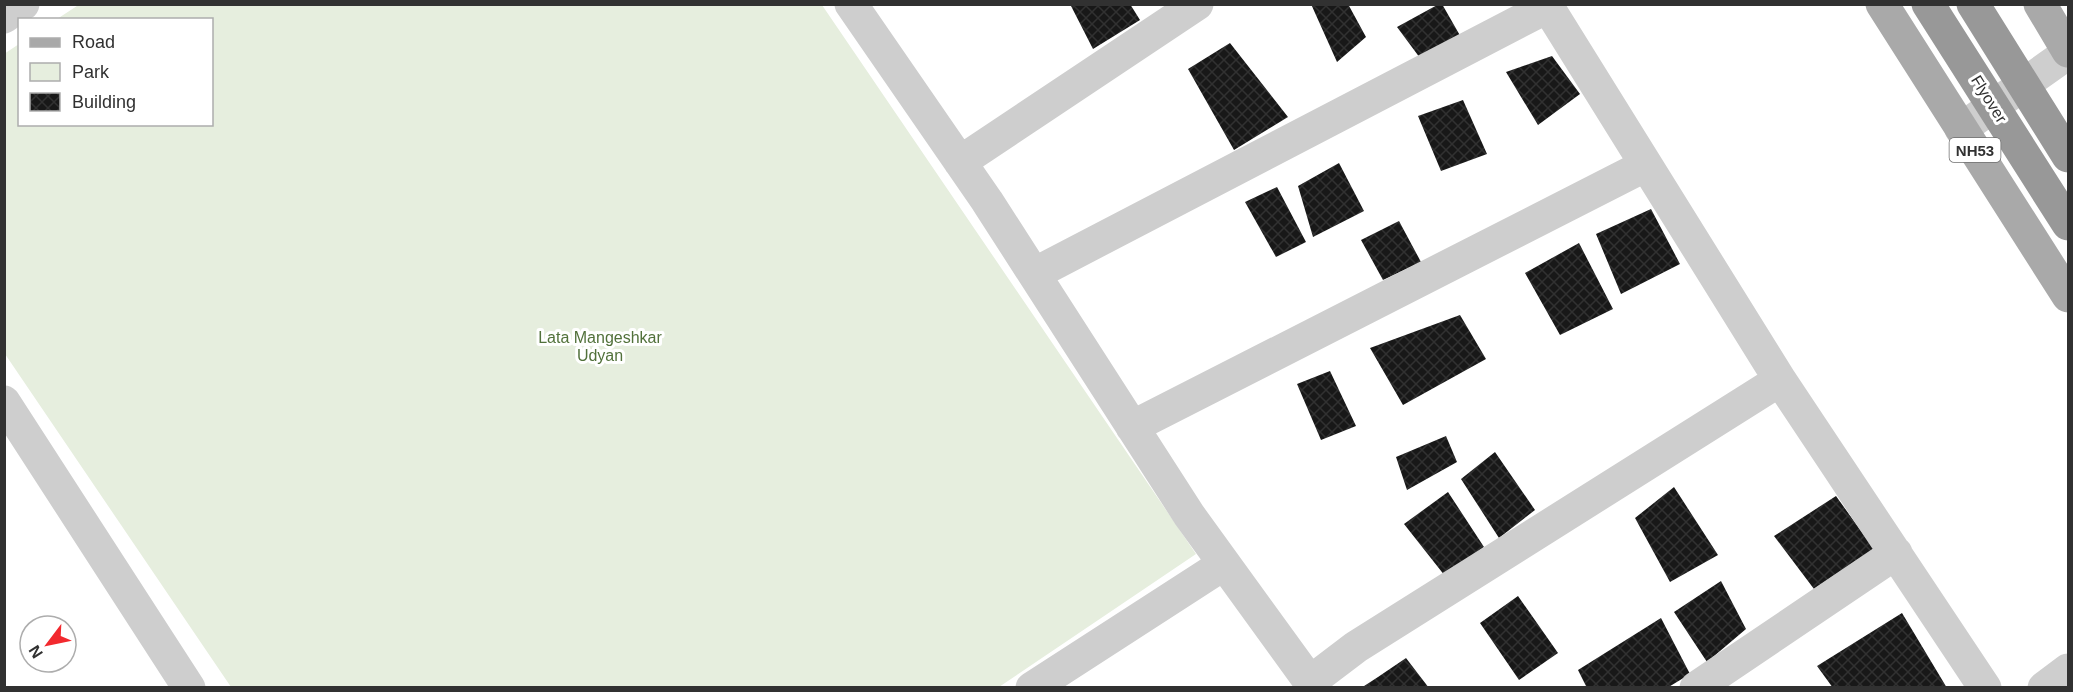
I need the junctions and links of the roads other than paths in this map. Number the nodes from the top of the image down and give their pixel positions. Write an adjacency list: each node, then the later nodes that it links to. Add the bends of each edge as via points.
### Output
1 (23, 4): 9 (street)
2 (851, 4): 13 (street)
3 (1197, 4): 13 (street)
4 (1882, 4): 11 (main road, NH53)
5 (1928, 4): 15 (highway, Flyover / NH53, bridge)
6 (1973, 4): 12 (highway, bridge)
7 (2040, 4): 10 (main road)
8 (1546, 6): 14 (street); 16 (street)
9 (4, 16)
10 (2068, 52): 11 (street)
11 (1961, 129): 17 (main road, NH53)
12 (2068, 156)
13 (960, 162): 16 (street)
14 (1646, 165): 18 (street); 20 (street)
15 (2068, 224)
16 (1034, 274): 20 (street)
17 (2068, 296)
18 (1780, 380): 21 (street); 24 (street, via 1356,647)
19 (4, 402): 25 (street)
20 (1132, 427): 22 (street)
21 (1896, 553): 27 (street); 28 (street)
22 (1224, 564): 24 (street); 26 (street)
23 (2068, 670): 29 (street)
24 (1312, 685)
25 (189, 687)
26 (1032, 687)
27 (1696, 687)
28 (1985, 687)
29 (2044, 687)

